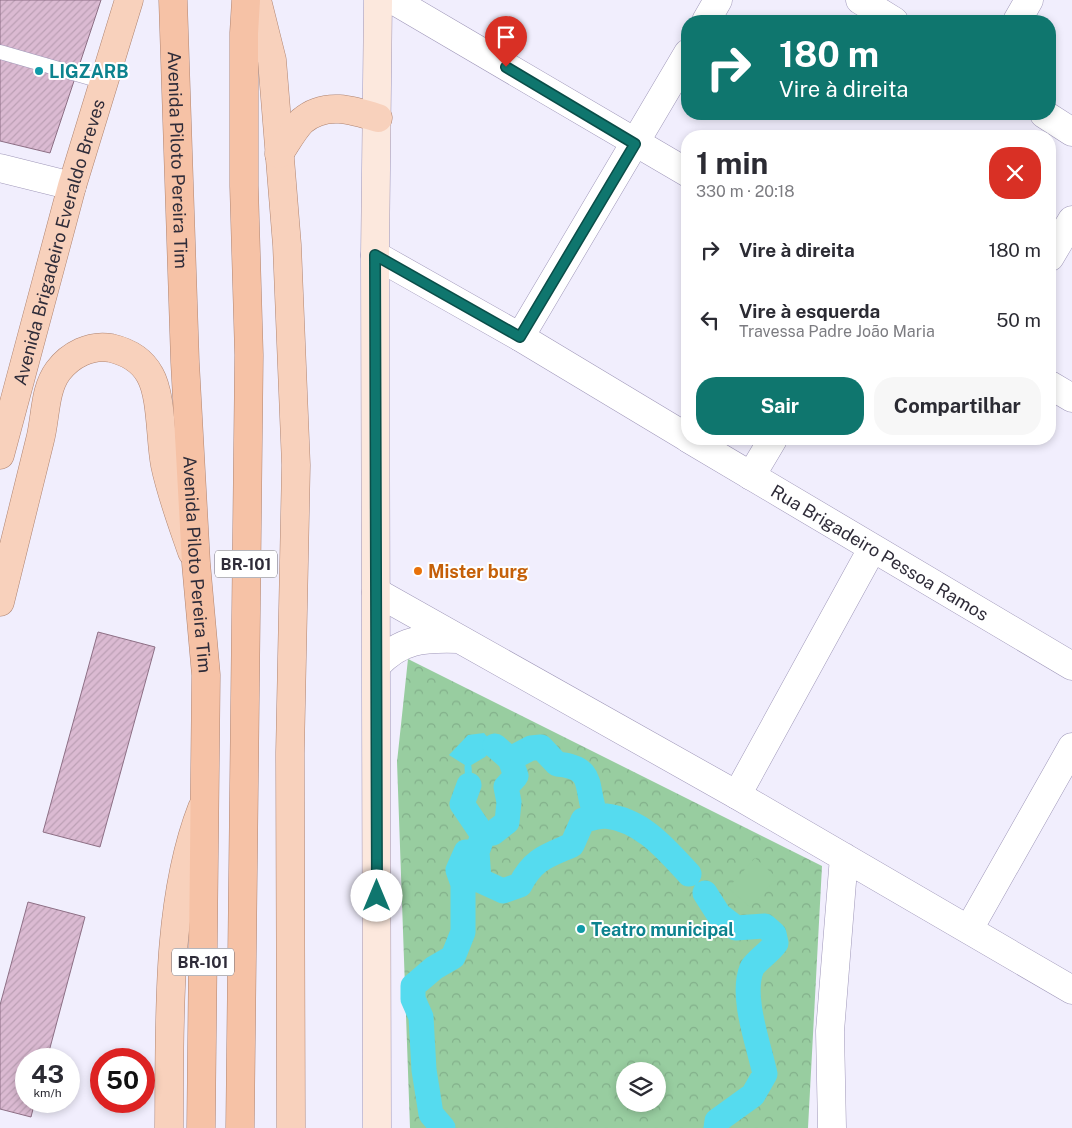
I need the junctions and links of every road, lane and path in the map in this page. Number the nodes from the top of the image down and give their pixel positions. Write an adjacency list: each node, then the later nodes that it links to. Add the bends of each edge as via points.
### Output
1 (129, 0): 15 (main road, Avenida Brigadeiro Everaldo Breves)
2 (173, 0): 36 (highway, Avenida Piloto Pereira Tim / BR-101, via 185,362)
3 (246, 0): 50 (highway, BR-101, via 244,186 249,355)
4 (256, 0): 20 (main road, via 272,60)
5 (378, 0): 16 (main road)
6 (393, 0): 19 (street)
7 (718, 0): 10 (street)
8 (860, 0): 11 (street)
9 (1029, 0): 12 (street)
10 (709, 15)
11 (884, 15)
12 (1020, 15)
13 (0, 52): 15 (lane)
14 (681, 65): 19 (street)
15 (104, 82): 23 (main road, Avenida Brigadeiro Everaldo Breves)
16 (378, 118): 20 (main road, via 349,108 323,110 302,121); 26 (main road)
17 (1053, 120): 18 (street)
18 (1072, 132)
19 (635, 144): 22 (street); 27 (street)
20 (279, 154): 51 (main road, via 287,245 296,465 290,753)
21 (0, 168): 23 (street)
22 (681, 169)
23 (72, 186): 33 (main road, Avenida Brigadeiro Everaldo Breves)
24 (1072, 220): 25 (street)
25 (1056, 246)
26 (375, 255): 27 (street, Rua Brigadeiro Pessoa Ramos); 37 (main road)
27 (520, 337): 30 (street, Rua Brigadeiro Pessoa Ramos)
28 (1056, 389): 29 (street)
29 (1072, 398)
30 (681, 434)
31 (700, 445): 34 (street, Rua Brigadeiro Pessoa Ramos)
32 (769, 445): 34 (street)
33 (0, 455)
34 (751, 476): 35 (street, Rua Brigadeiro Pessoa Ramos)
35 (872, 549): 41 (street, Rua Brigadeiro Pessoa Ramos); 43 (street)
36 (196, 563): 38 (main road, Avenida Brigadeiro Everaldo Breves, via 165,466 157,396 151,376 140,361 120,350 106,347 87,349 58,370 51,383 41,437); 44 (highway, Avenida Piloto Pereira Tim / BR-101, via 206,675)
37 (376, 592): 39 (street); 40 (main road)
38 (0, 602)
39 (459, 639): 40 (street, via 412,641 391,650); 43 (street)
40 (376, 665): 52 (main road)
41 (1072, 666)
42 (1072, 748): 46 (street)
43 (737, 795): 45 (street)
44 (206, 797): 48 (main road, via 185,867 173,952); 49 (highway, Avenida Piloto Pereira Tim / BR-101)
45 (844, 857): 46 (street); 53 (street, via 830,1031)
46 (969, 929): 47 (street)
47 (1072, 990)
48 (169, 1128)
49 (201, 1128)
50 (240, 1128)
51 (291, 1128)
52 (377, 1128)
53 (832, 1128)

